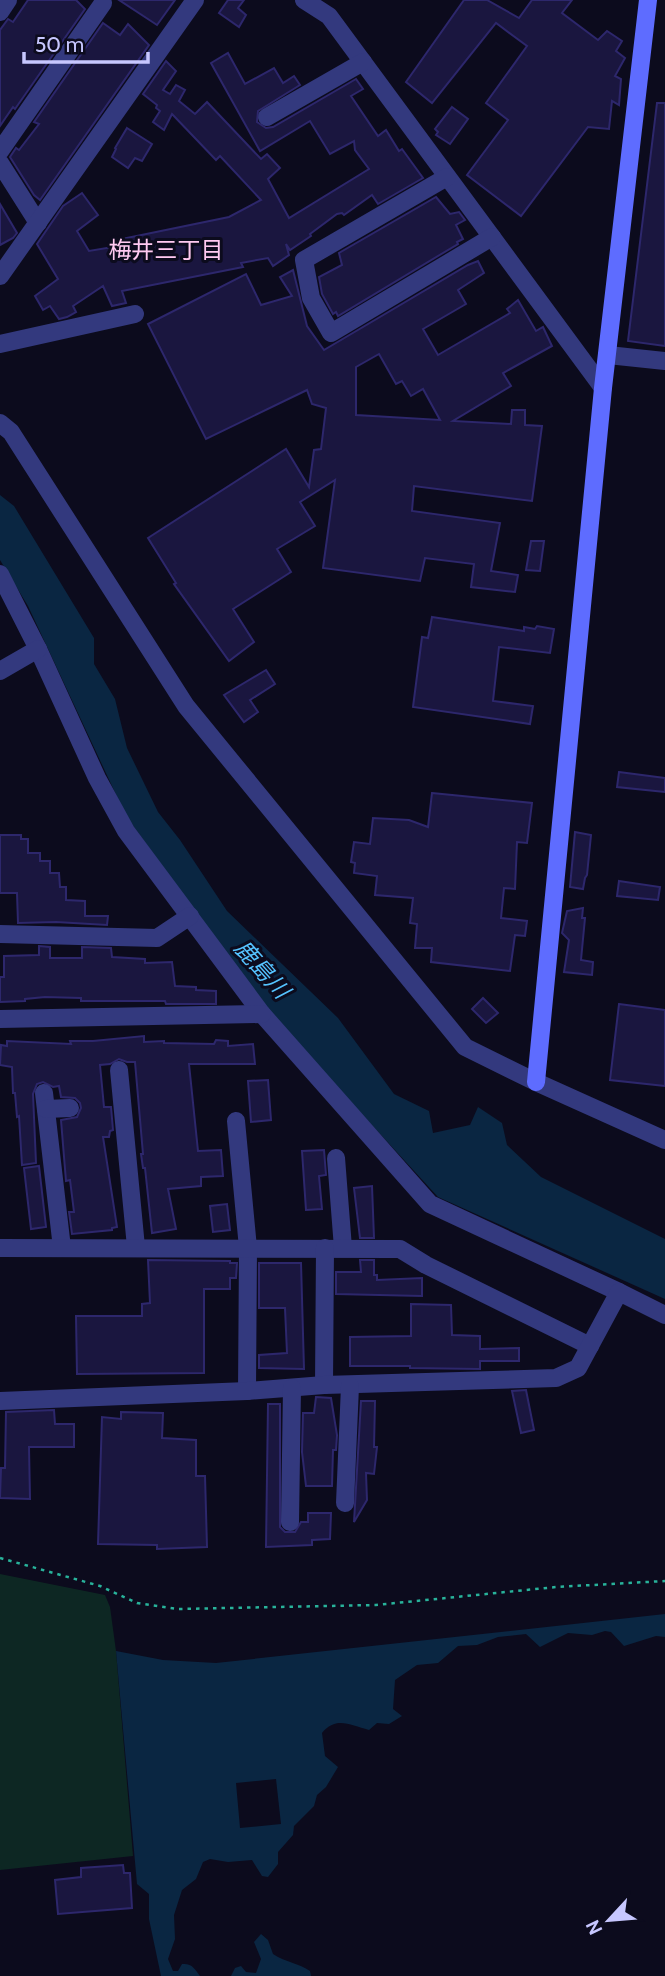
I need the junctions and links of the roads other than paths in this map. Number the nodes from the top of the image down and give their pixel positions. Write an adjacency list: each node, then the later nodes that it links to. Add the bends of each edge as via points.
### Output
1 (8, 0): 6 (street)
2 (195, 0): 12 (street)
3 (304, 0): 7 (street, via 329,16)
4 (649, 0): 17 (street)
5 (102, 1): 9 (street)
6 (0, 12)
7 (363, 62): 8 (street); 11 (street)
8 (273, 107)
9 (0, 151)
10 (0, 163): 12 (street)
11 (447, 177): 13 (street); 13 (street, via 304,260 311,298 331,333)
12 (38, 223): 14 (street)
13 (492, 237): 19 (street)
14 (0, 276)
15 (135, 314): 16 (street)
16 (0, 344)
17 (608, 355): 18 (street); 19 (street)
18 (665, 361)
19 (603, 388): 29 (street)
20 (0, 423): 29 (street, via 11,432 186,706 465,1047)
21 (0, 574): 22 (street)
22 (38, 649): 23 (street); 24 (street, via 126,831)
23 (0, 671)
24 (190, 916): 25 (street, via 157,938); 26 (street)
25 (0, 934)
26 (262, 1014): 27 (street); 39 (street, via 430,1204)
27 (0, 1019)
28 (119, 1070): 34 (street)
29 (536, 1082): 32 (street)
30 (70, 1108): 36 (street, via 45,1101 43,1158)
31 (236, 1121): 37 (street)
32 (665, 1140)
33 (336, 1158): 38 (street)
34 (136, 1247): 36 (street); 37 (street)
35 (0, 1248): 36 (street)
36 (62, 1248)
37 (248, 1248): 38 (street); 45 (street)
38 (334, 1248): 41 (street, via 400,1249); 42 (street)
39 (618, 1292): 40 (street); 41 (street)
40 (665, 1315)
41 (590, 1346): 43 (street, via 578,1368 556,1378)
42 (324, 1385): 43 (street); 44 (street)
43 (350, 1386): 47 (street)
44 (292, 1388): 45 (street); 48 (street, via 297,1502)
45 (247, 1391): 46 (street)
46 (0, 1401)
47 (345, 1503)
48 (290, 1522)

